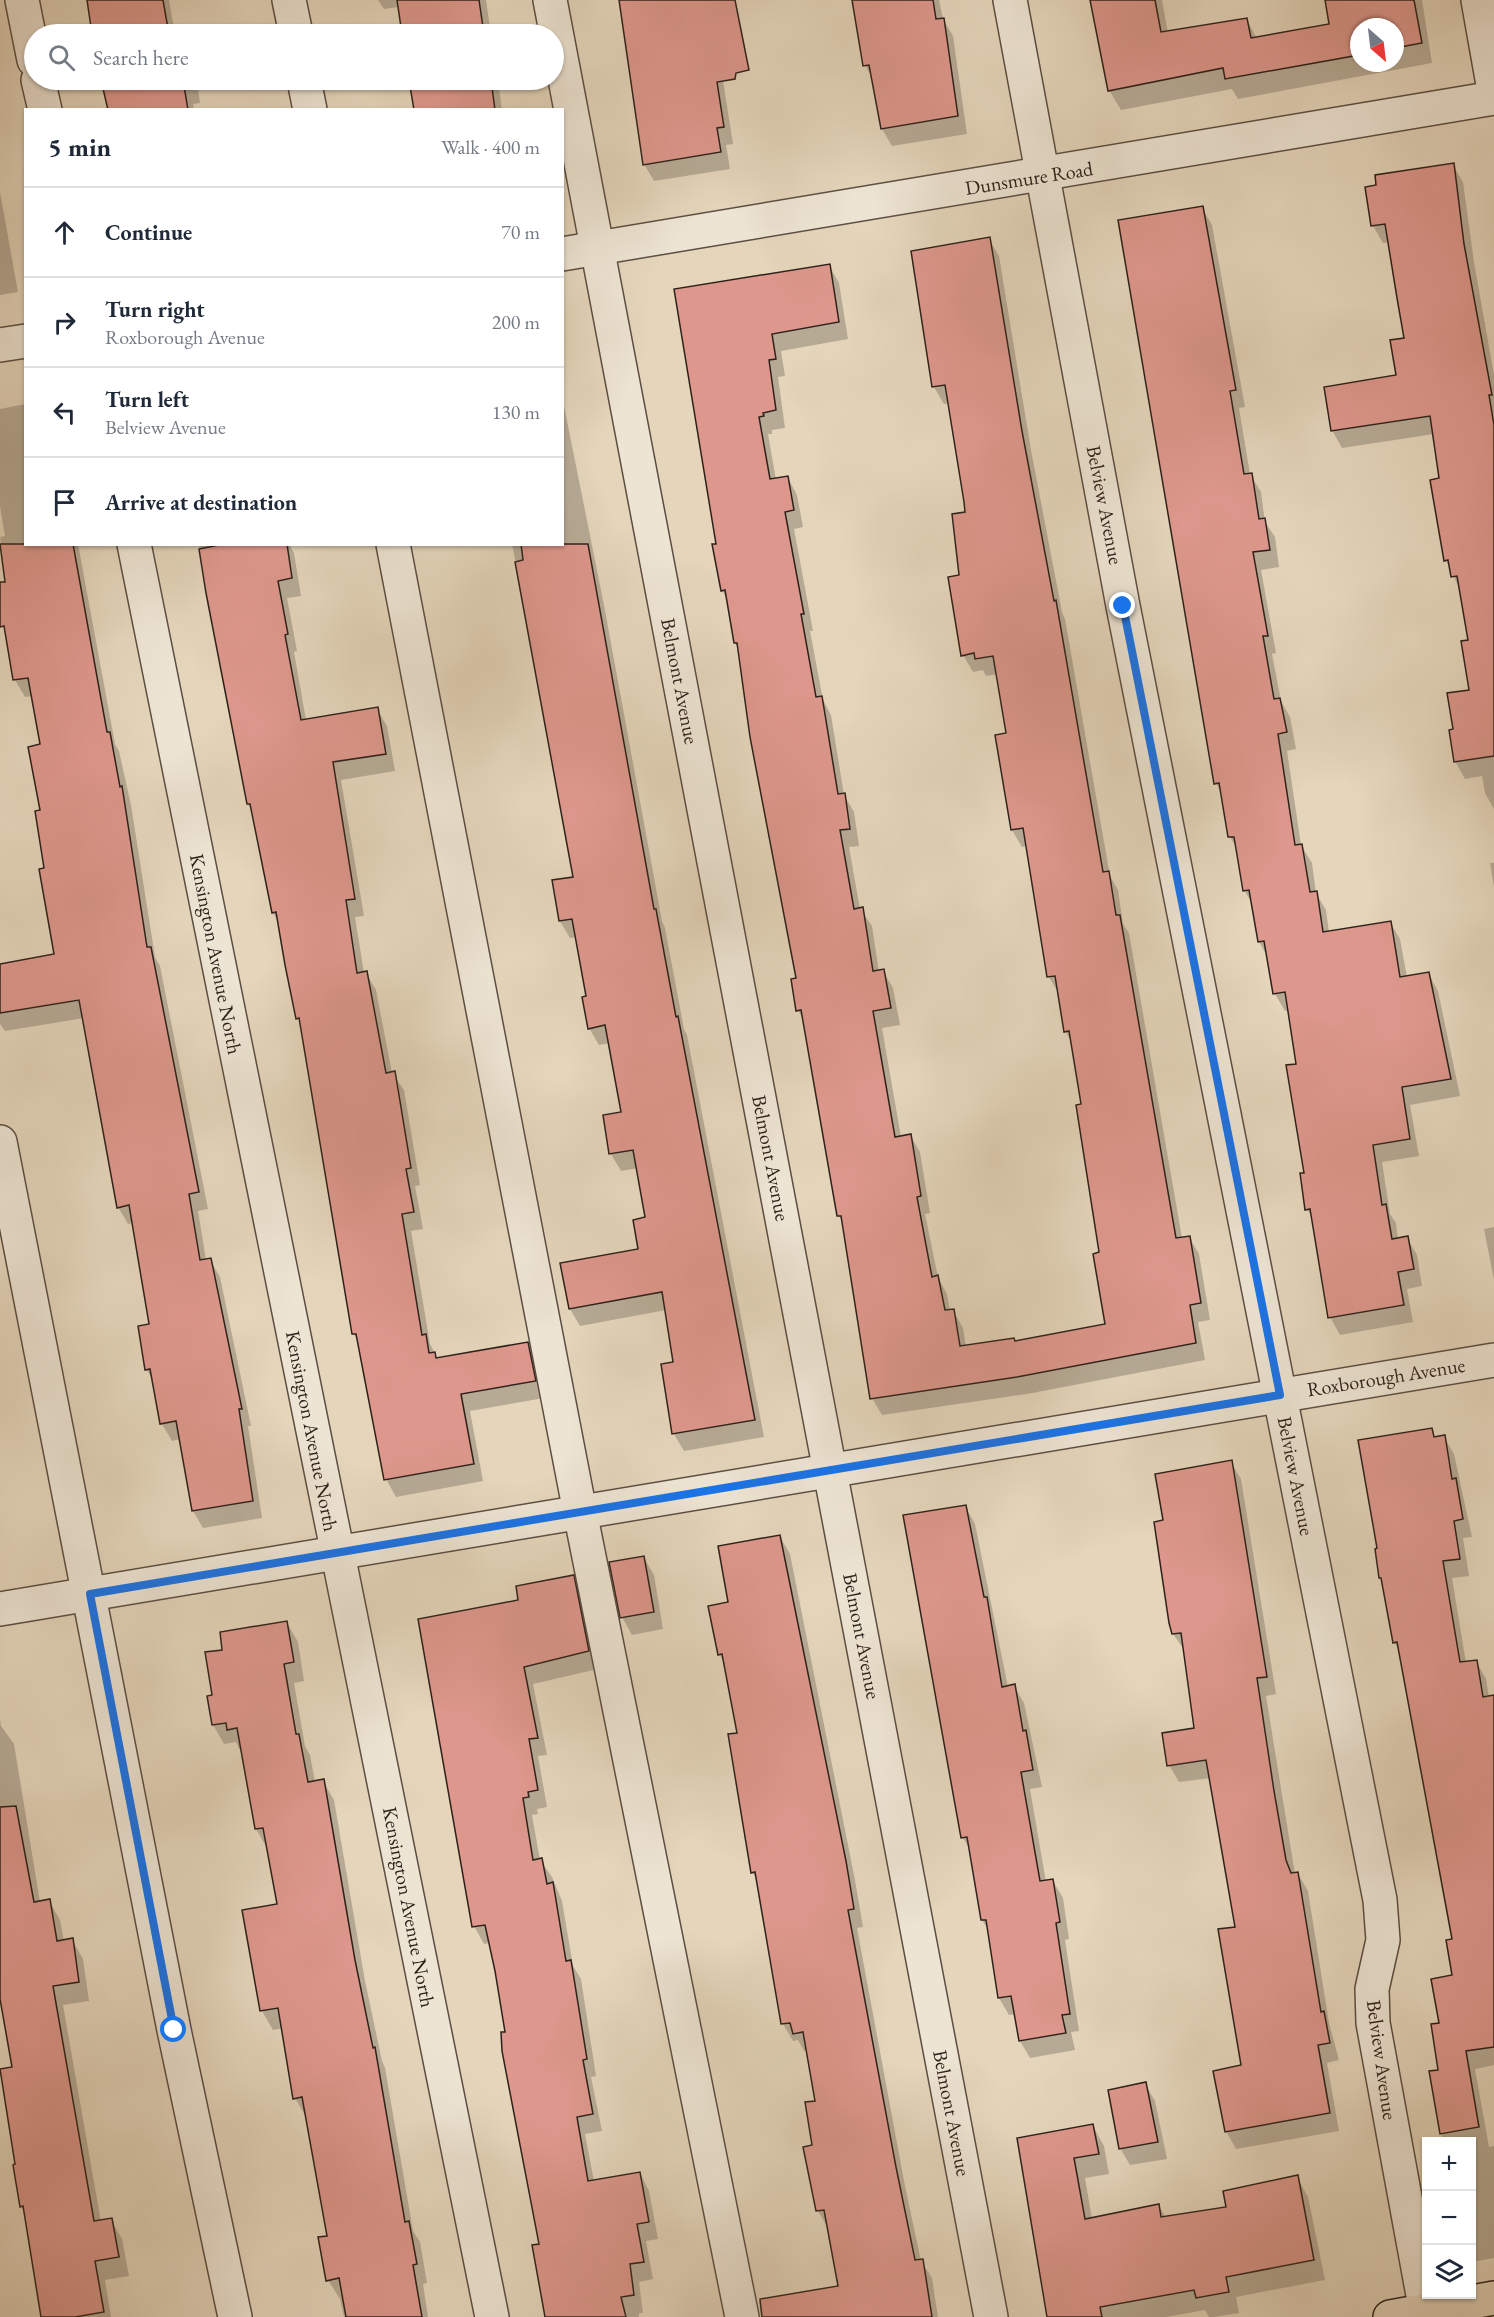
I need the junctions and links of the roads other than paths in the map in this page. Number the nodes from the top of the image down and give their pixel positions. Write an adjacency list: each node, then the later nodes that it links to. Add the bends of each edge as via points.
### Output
1 (22, 0): 6 (street)
2 (289, 0): 7 (street)
3 (550, 0): 8 (street, Belmont Avenue)
4 (1010, 0): 16 (street, Belview Avenue)
5 (1478, 0): 12 (street)
6 (27, 24)
7 (294, 24)
8 (555, 24)
9 (564, 74): 17 (street, Belmont Avenue)
10 (41, 90): 14 (street)
11 (306, 90): 15 (street)
12 (1494, 90)
13 (1494, 98): 16 (street, Dunsmure Road)
14 (45, 108)
15 (310, 108)
16 (1043, 176): 17 (street, Dunsmure Road); 25 (street, Belview Avenue, via 1123,606)
17 (597, 249): 18 (street, Dunsmure Road); 26 (street, Belmont Avenue)
18 (564, 254)
19 (24, 341): 20 (street)
20 (0, 345)
21 (134, 546): 28 (street, Kensington Avenue North)
22 (393, 546): 27 (street)
23 (0, 1142): 29 (street)
24 (1494, 1360): 25 (street, Roxborough Avenue)
25 (1280, 1395): 26 (street, Roxborough Avenue); 32 (street, Belview Avenue, via 1380,1900 1383,1940 1372,1989 1373,2023)
26 (830, 1469): 27 (street, Roxborough Avenue); 36 (street, Belmont Avenue)
27 (580, 1512): 28 (street, Roxborough Avenue); 35 (street)
28 (337, 1554): 29 (street, Roxborough Avenue); 34 (street, Kensington Avenue North)
29 (90, 1594): 30 (street, Roxborough Avenue); 33 (street)
30 (0, 1609)
31 (1494, 2298): 32 (main road)
32 (1427, 2314): 37 (main road)
33 (235, 2317)
34 (492, 2317)
35 (742, 2317)
36 (991, 2317)
37 (1390, 2317)

